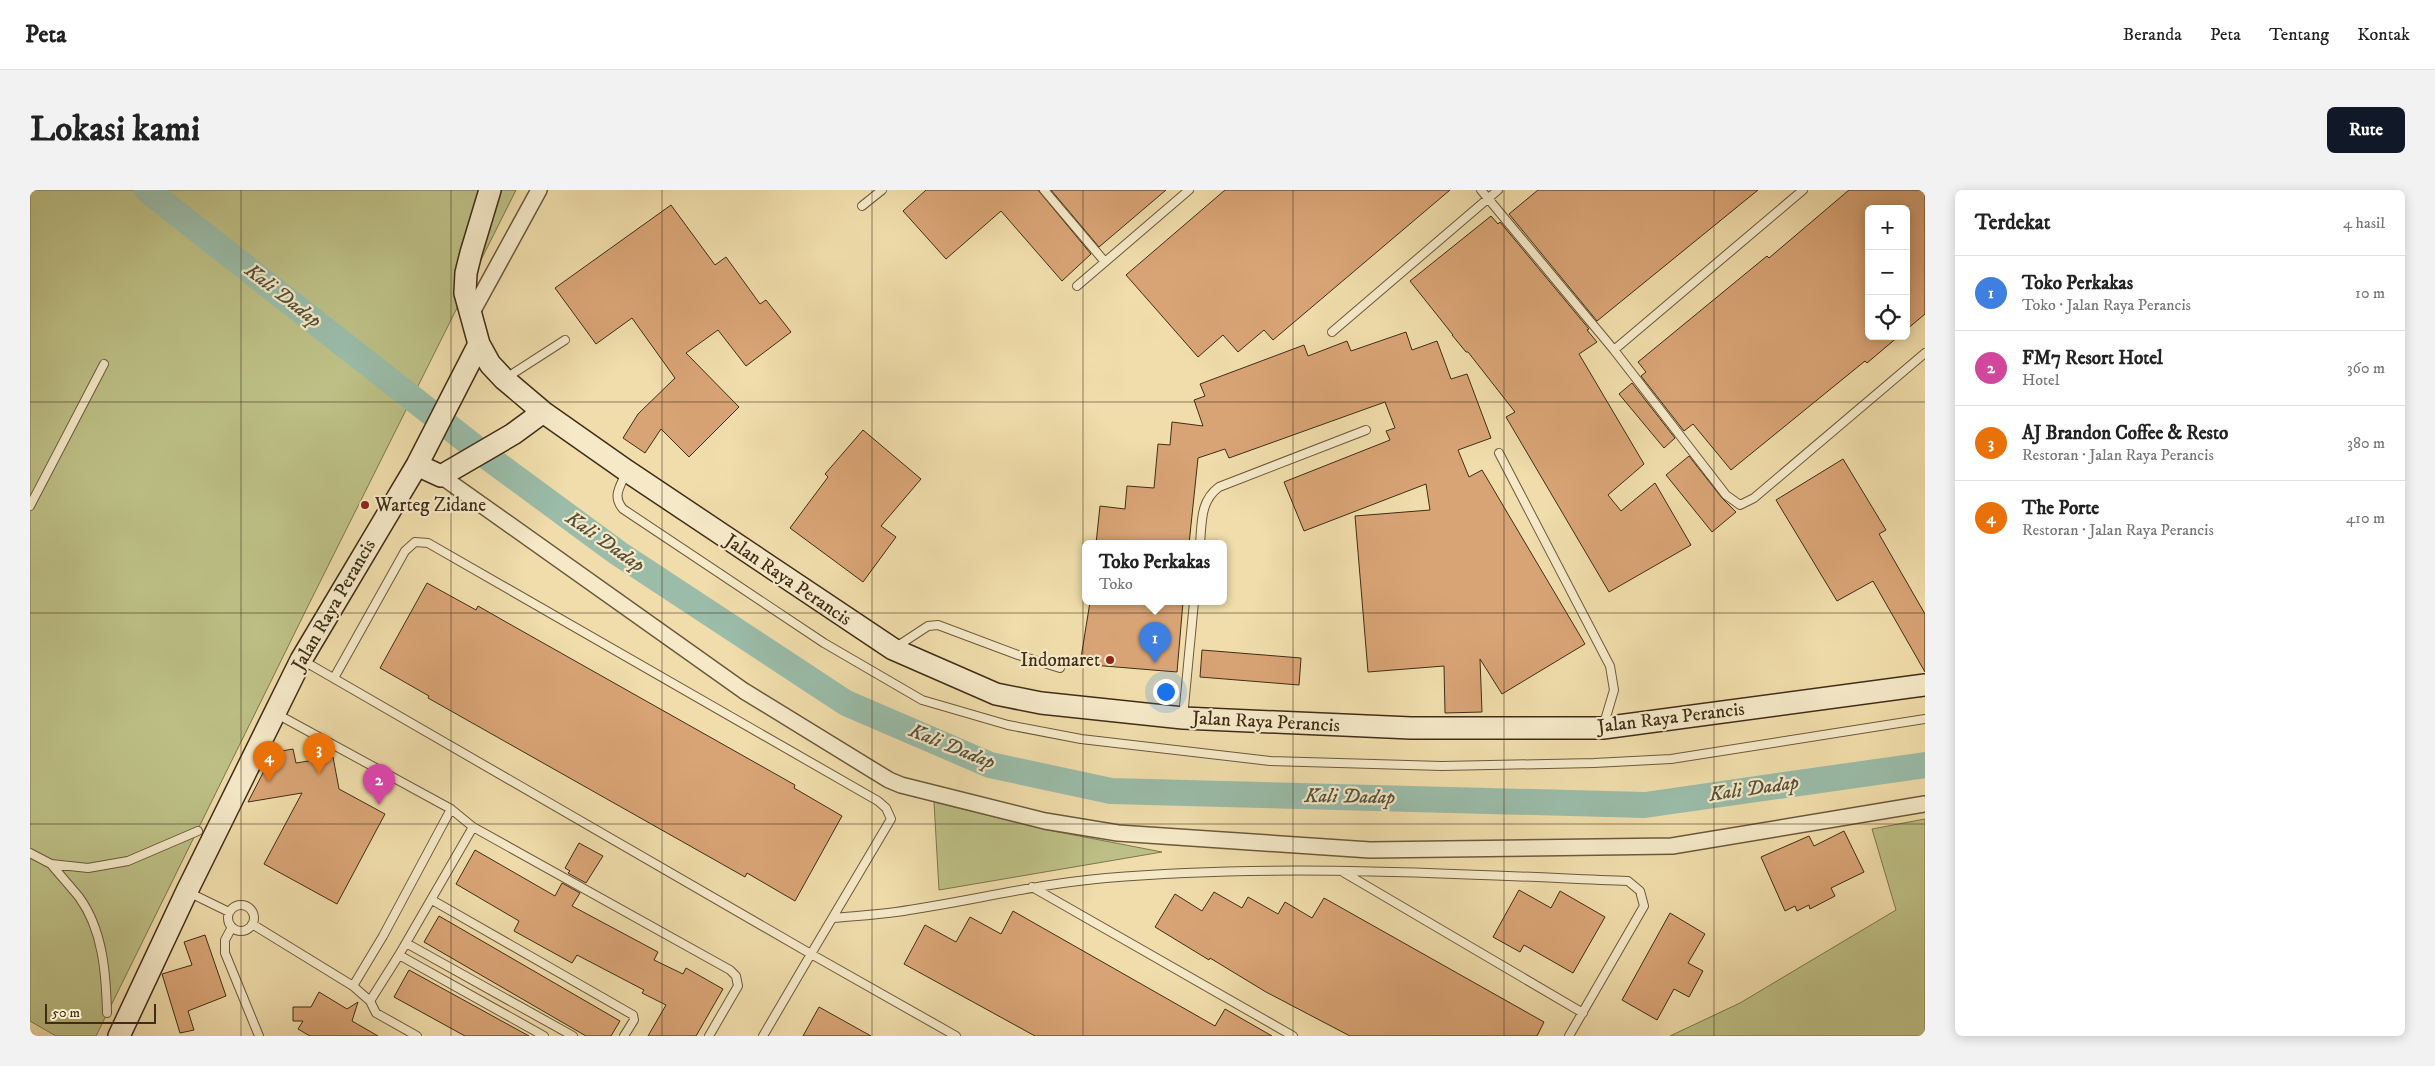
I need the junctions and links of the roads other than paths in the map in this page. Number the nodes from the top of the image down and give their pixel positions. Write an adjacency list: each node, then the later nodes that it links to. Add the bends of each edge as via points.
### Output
1 (490, 190): 13 (street, via 466,274 465,293)
2 (539, 190): 13 (street)
3 (882, 190): 10 (lane)
4 (1044, 190): 11 (lane)
5 (1189, 190): 11 (lane)
6 (1481, 190): 9 (lane)
7 (1498, 190): 9 (lane)
8 (1803, 190): 17 (lane)
9 (1488, 198): 14 (lane); 17 (lane)
10 (862, 206)
11 (1105, 262): 12 (lane)
12 (1077, 286)
13 (470, 316): 16 (street)
14 (1332, 332)
15 (565, 340): 20 (lane)
16 (479, 344): 20 (street, Jalan Raya Perancis, via 490,364); 24 (street, Jalan Raya Perancis)
17 (1614, 350): 18 (lane, via 1726,495 1740,505 1754,498)
18 (1925, 353)
19 (104, 364): 27 (lane)
20 (504, 378): 21 (street, Jalan Raya Perancis)
21 (543, 412): 25 (street, Jalan Raya Perancis); 26 (street, via 513,434)
22 (1366, 430): 28 (lane, via 1219,487 1209,494 1203,511)
23 (1499, 453): 38 (lane, via 1610,666 1614,690)
24 (418, 465): 26 (street); 31 (street, Jalan Raya Perancis)
25 (627, 471): 30 (street, Jalan Raya Perancis); 37 (lane, via 617,495 622,509 824,643 922,700 1008,725 1081,739 1270,761 1442,766 1594,764 1671,759)
26 (442, 476): 39 (street, via 744,691 889,780 1045,821 1118,833 1370,850 1672,846)
27 (30, 506)
28 (1200, 540)
29 (1194, 605): 36 (lane)
30 (893, 649): 32 (lane, via 928,626 938,624); 36 (street, Jalan Raya Perancis, via 996,694 1041,703)
31 (301, 660): 33 (lane); 35 (street, Jalan Raya Perancis)
32 (1060, 668)
33 (334, 678): 50 (lane, via 405,551 415,542 428,543 886,808 892,819); 54 (lane)
34 (1925, 684): 38 (street, Jalan Raya Perancis)
35 (274, 712): 40 (lane); 47 (street, Jalan Raya Perancis)
36 (1183, 718): 38 (street, Jalan Raya Perancis, via 1411,728)
37 (1925, 719)
38 (1603, 728)
39 (1925, 804)
40 (451, 809): 41 (lane); 56 (lane)
41 (473, 828): 48 (lane); 66 (lane, via 730,970 736,976 738,986)
42 (198, 831): 44 (lane, via 128,862 88,868)
43 (30, 853): 44 (lane)
44 (51, 864): 58 (lane, via 80,898 94,925 106,977)
45 (1342, 872): 46 (lane, via 1205,873 1106,878); 59 (lane); 59 (lane, via 1628,880 1640,891 1644,906)
46 (1031, 887): 50 (lane, via 897,912); 69 (lane)
47 (186, 892): 49 (lane); 60 (street, Jalan Raya Perancis)
48 (432, 900): 53 (lane); 65 (lane, via 633,1015 634,1020)
49 (229, 912): 51 (lane, via 238,905 247,906 254,916); 52 (lane)
50 (832, 918): 54 (lane)
51 (252, 924): 52 (lane, via 243,931); 56 (lane)
52 (232, 928): 61 (lane, via 225,940 225,954)
53 (406, 943): 55 (lane); 64 (lane)
54 (811, 954): 67 (lane); 68 (lane)
55 (399, 955): 57 (lane); 63 (lane)
56 (353, 986): 57 (lane)
57 (370, 1001): 62 (lane, via 376,1013)
58 (107, 1013)
59 (1582, 1013): 70 (lane)
60 (119, 1036)
61 (259, 1036)
62 (416, 1036)
63 (544, 1036)
64 (573, 1036)
65 (624, 1036)
66 (709, 1036)
67 (763, 1036)
68 (956, 1036)
69 (1293, 1036)
70 (1569, 1036)

